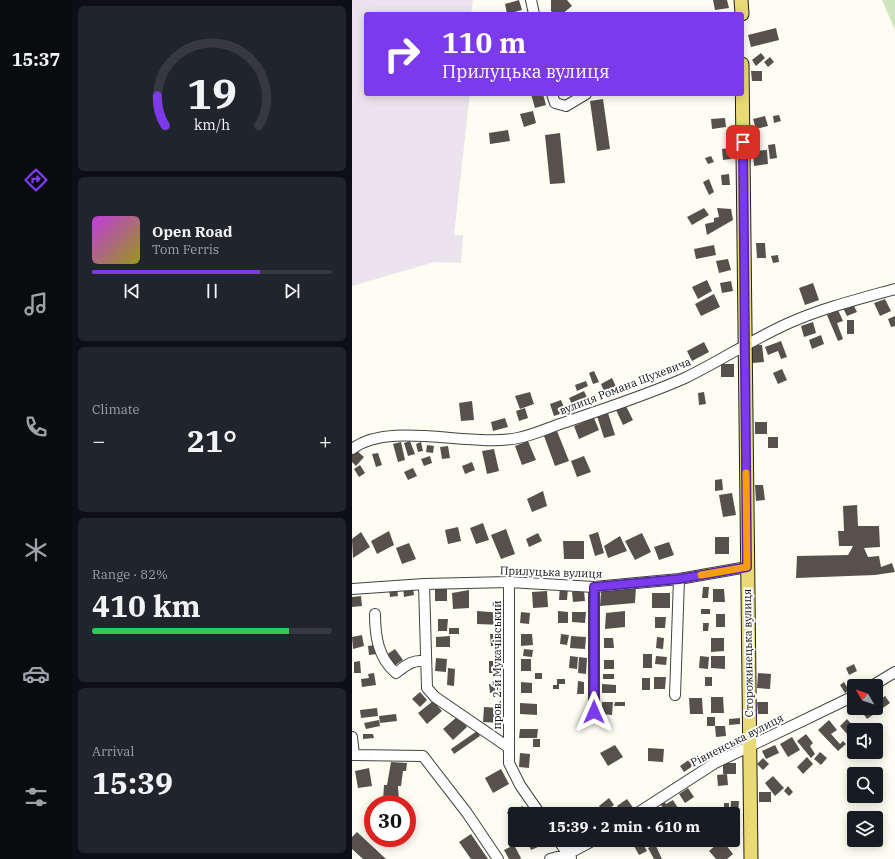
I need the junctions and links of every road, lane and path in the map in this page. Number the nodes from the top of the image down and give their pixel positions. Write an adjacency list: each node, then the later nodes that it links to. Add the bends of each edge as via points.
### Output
1 (531, 0): 2 (street)
2 (534, 12)
3 (553, 96): 4 (street, via 558,106 566,106)
4 (583, 96)
5 (742, 96): 7 (main road, Сторожинецька вулиця)
6 (895, 289): 7 (street, вулиця Романа Шухевича, via 831,307 790,322 759,337)
7 (744, 348): 8 (street, вулиця Романа Шухевича, via 684,378 518,438 489,440 386,435 360,443); 9 (main road, Сторожинецька вулиця)
8 (352, 449)
9 (747, 567): 10 (street, Прилуцька вулиця); 23 (main road, Сторожинецька вулиця)
10 (679, 579): 13 (street, Прилуцька вулиця); 19 (street)
11 (509, 582): 12 (street, Прилуцька вулиця); 13 (street, Прилуцька вулиця); 24 (street, пров. 2-й Мукачівський)
12 (424, 584): 14 (street, Прилуцька вулиця); 16 (street)
13 (594, 587): 21 (street)
14 (352, 589)
15 (375, 614): 16 (street, via 378,645 388,666 396,673 410,663 421,660)
16 (426, 662): 24 (street, via 427,688 430,692)
17 (895, 672): 18 (street)
18 (883, 679)
19 (675, 694)
20 (847, 699): 23 (street, Рівненська вулиця)
21 (594, 712)
22 (352, 737): 30 (street, via 354,755 425,757)
23 (750, 745): 26 (street, Рівненська вулиця, via 715,763); 32 (main road, Сторожинецька вулиця)
24 (508, 747): 25 (street, пров. 2-й Мукачівський, via 508,763)
25 (535, 807)
26 (647, 807)
27 (563, 847): 29 (street)
28 (584, 847): 29 (street)
29 (570, 857): 31 (street)
30 (498, 859)
31 (550, 859)
32 (751, 859)

